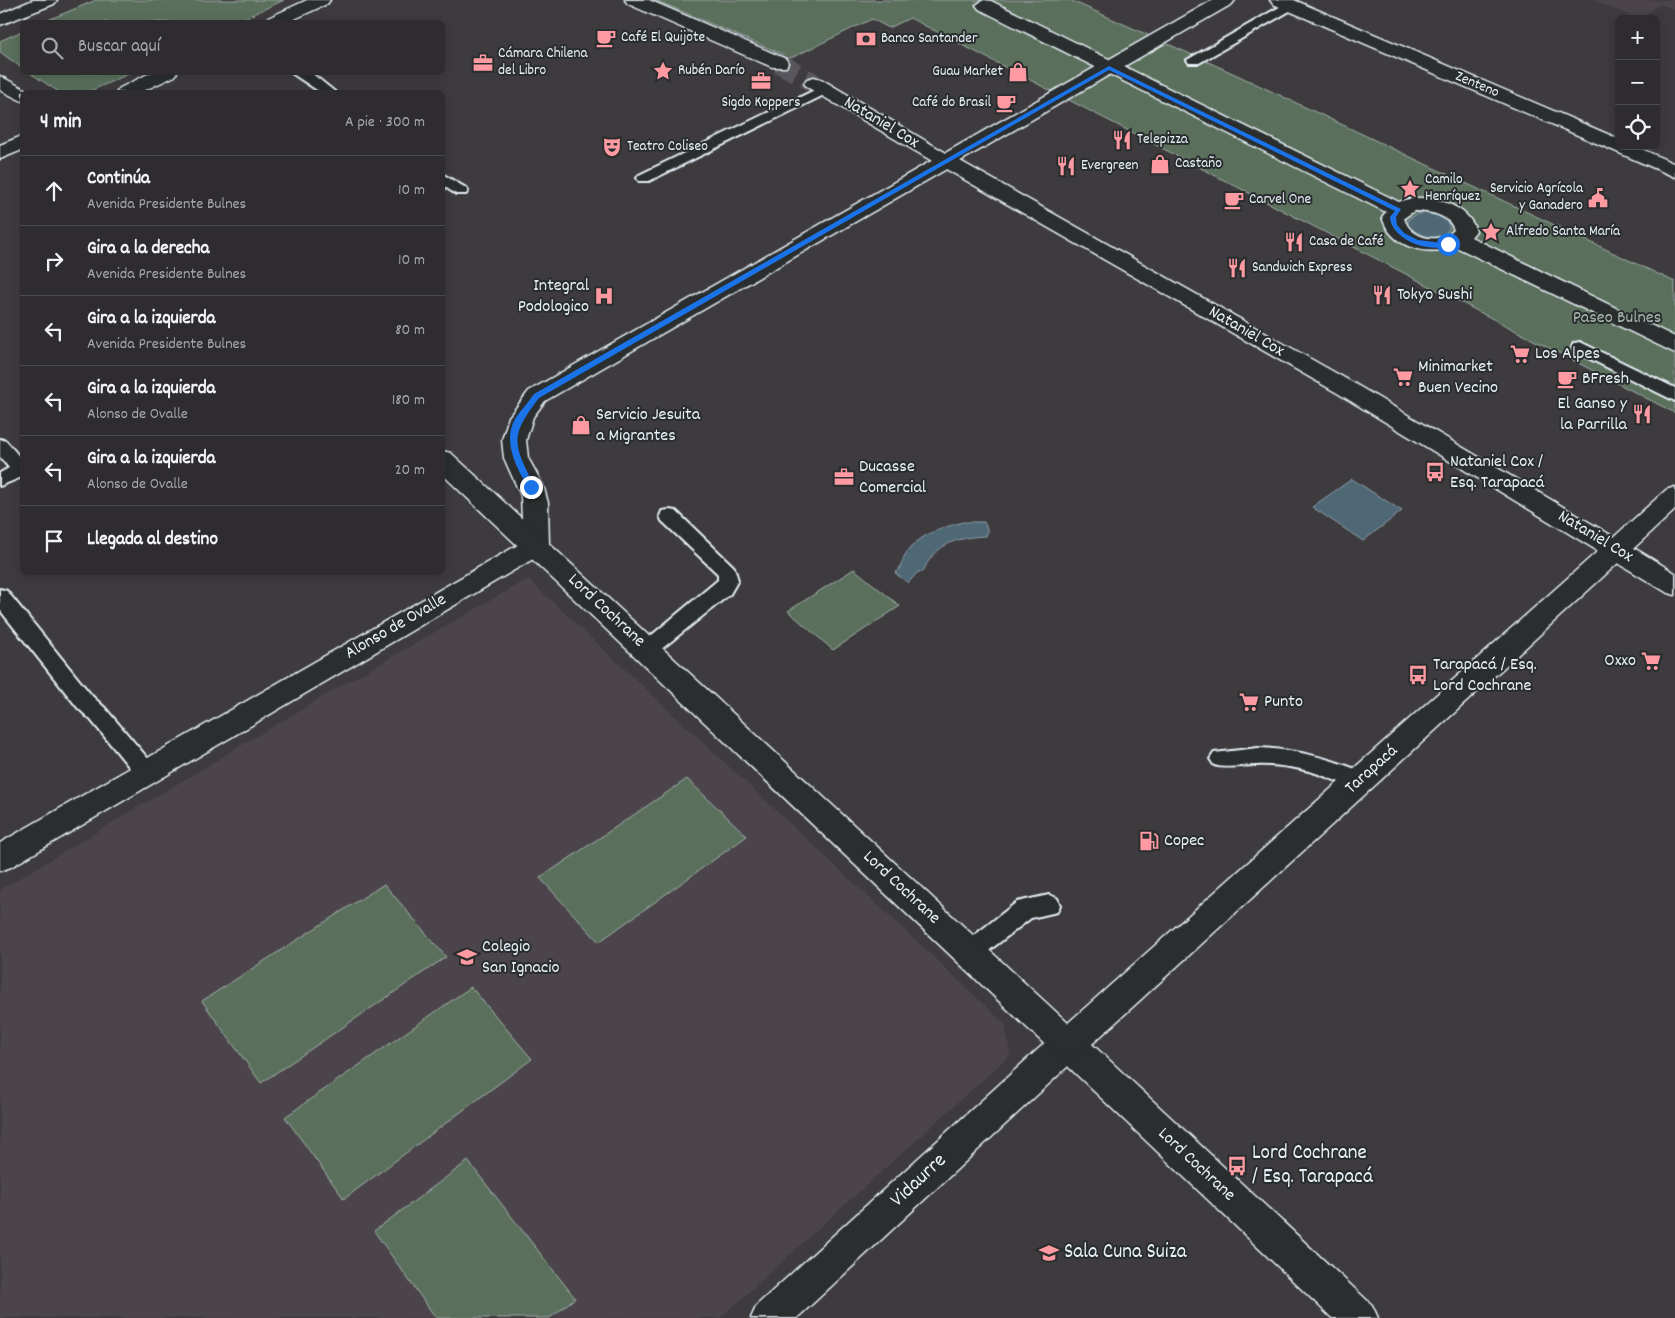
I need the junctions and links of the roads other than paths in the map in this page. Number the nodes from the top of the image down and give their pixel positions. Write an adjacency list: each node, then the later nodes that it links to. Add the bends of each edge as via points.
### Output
1 (48, 0): 7 (street)
2 (321, 0): 8 (street)
3 (634, 0): 10 (street)
4 (1226, 0): 11 (street)
5 (1285, 2): 9 (lane); 22 (street, Zenteno)
6 (985, 5): 11 (street)
7 (0, 20)
8 (278, 20)
9 (1194, 60)
10 (779, 63)
11 (1109, 68): 21 (street); 26 (street)
12 (162, 75): 16 (street)
13 (305, 75): 17 (lane)
14 (0, 82): 18 (street)
15 (820, 86): 21 (street, Nataniel Cox); 23 (lane)
16 (130, 90)
17 (325, 90)
18 (20, 94)
19 (20, 143): 20 (street)
20 (0, 153)
21 (946, 161): 38 (street, via 537,396 518,421 513,446 536,505); 39 (street, Nataniel Cox, via 1347,389)
22 (1675, 171)
23 (644, 178)
24 (445, 180): 25 (lane)
25 (461, 191)
26 (1399, 210): 27 (street, via 1425,204 1454,214 1463,223 1465,231); 27 (street, via 1393,217 1401,235 1432,245)
27 (1459, 240): 29 (street)
28 (1580, 346): 30 (lane)
29 (1675, 346)
30 (1675, 395)
31 (0, 445): 33 (lane)
32 (445, 462): 38 (street, Lord Cochrane)
33 (20, 469)
34 (20, 470): 35 (lane)
35 (0, 480)
36 (1675, 496): 39 (street, Tarapacá)
37 (669, 516): 42 (lane, via 726,572 728,580 723,589)
38 (536, 546): 42 (street, Lord Cochrane); 44 (street, Alonso de Ovalle)
39 (1616, 550): 40 (street, Nataniel Cox); 45 (street, Tarapacá)
40 (1675, 585)
41 (0, 596): 44 (lane)
42 (647, 650): 48 (street, Lord Cochrane)
43 (1221, 759): 45 (lane, via 1250,755 1281,756 1319,764)
44 (147, 774): 46 (street, Alonso de Ovalle)
45 (1360, 780): 49 (street, Tarapacá)
46 (0, 858)
47 (1049, 905): 48 (lane, via 1025,909)
48 (970, 952): 49 (street, Lord Cochrane)
49 (1068, 1044): 50 (street, Vidaurre); 51 (street, Lord Cochrane)
50 (770, 1318)
51 (1359, 1318)

